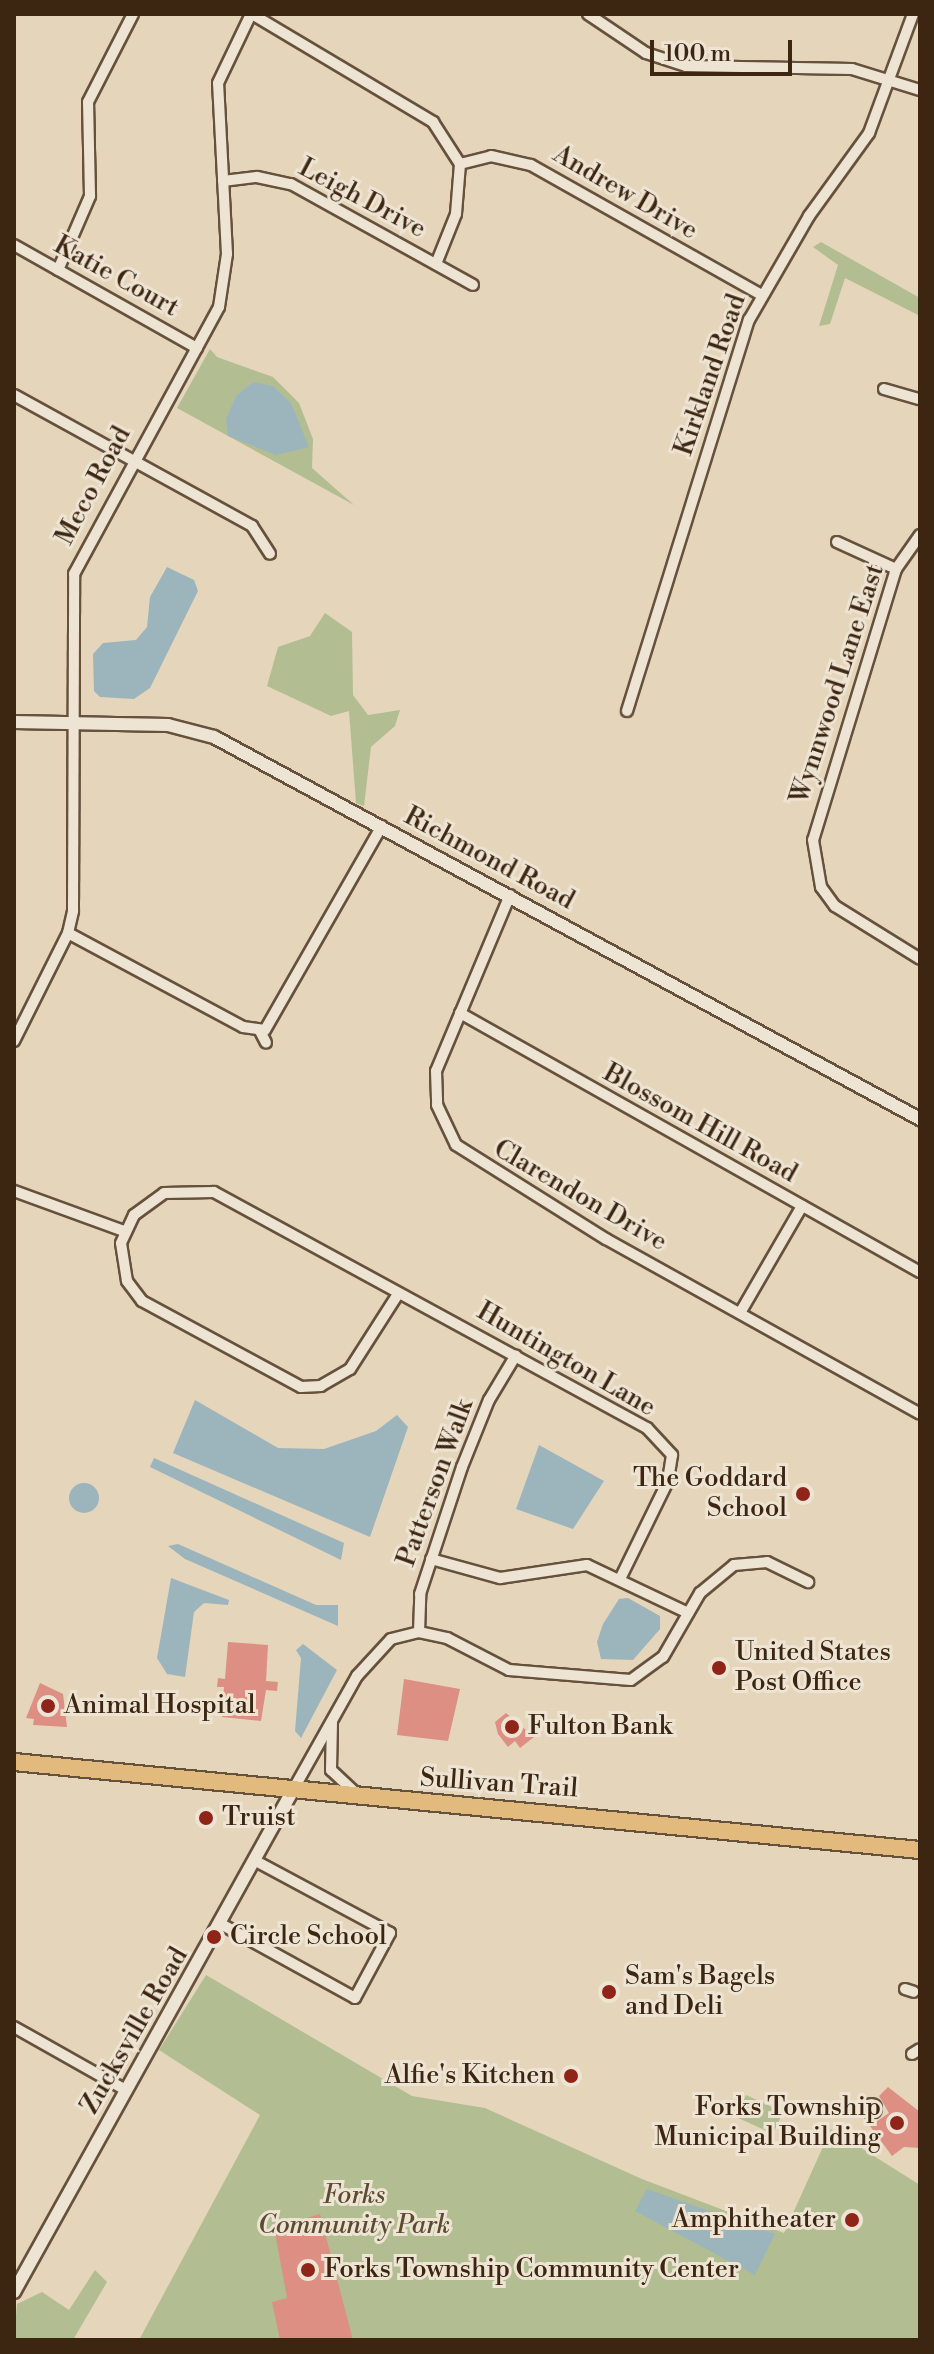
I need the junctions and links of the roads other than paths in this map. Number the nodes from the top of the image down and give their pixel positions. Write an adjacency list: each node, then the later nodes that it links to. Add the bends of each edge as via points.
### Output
1 (133, 14): 11 (street, via 88,102 90,196)
2 (251, 14): 7 (street, via 420,109); 8 (street, Meco Road, via 218,83)
3 (588, 14): 5 (street, via 638,48 686,66 852,69)
4 (913, 14): 5 (street, Kirkland Road)
5 (891, 78): 6 (street); 13 (street, Kirkland Road, via 869,133)
6 (920, 90)
7 (460, 164): 10 (street, via 456,214); 13 (street, Andrew Drive, via 491,156 531,165)
8 (223, 181): 10 (street, Leigh Drive, via 257,177 291,184); 14 (street, Meco Road, via 226,282)
9 (14, 245): 11 (street, Katie Court)
10 (436, 264): 12 (street, Leigh Drive)
11 (58, 270): 14 (street, Katie Court)
12 (473, 285)
13 (762, 295): 23 (street, Kirkland Road, via 741,341)
14 (197, 348): 18 (street, Meco Road)
15 (884, 389): 17 (street)
16 (14, 395): 18 (street)
17 (920, 399)
18 (133, 460): 21 (street, via 252,526); 24 (street, Meco Road, via 74,574)
19 (920, 535): 22 (street, Wynnwood Lane East)
20 (837, 542): 22 (street)
21 (270, 554)
22 (896, 569): 29 (street, Wynnwood Lane East, via 813,851 821,887 835,906)
23 (627, 711)
24 (72, 721): 25 (street, Richmond Road); 26 (street, Richmond Road, via 200,731); 28 (street, Meco Road, via 75,862)
25 (14, 722)
26 (382, 826): 27 (street, Richmond Road); 31 (street, via 276,1017)
27 (510, 895): 30 (street, Clarendon Drive); 34 (street, Richmond Road)
28 (68, 933): 31 (street); 32 (street, Meco Road)
29 (920, 959)
30 (460, 1013): 36 (street, Blossom Hill Road); 40 (street, Clarendon Drive, via 436,1082 441,1118 456,1145)
31 (260, 1031): 33 (street)
32 (14, 1041)
33 (266, 1043)
34 (920, 1119)
35 (14, 1191): 37 (street)
36 (802, 1206): 38 (street, Blossom Hill Road); 40 (street)
37 (124, 1231): 39 (street, Huntington Lane, via 164,1193 203,1189); 39 (street, via 123,1268 142,1301 301,1387 321,1386 350,1369)
38 (920, 1272)
39 (398, 1294): 41 (street, Huntington Lane)
40 (740, 1313): 42 (street, Clarendon Drive)
41 (516, 1355): 43 (street, Patterson Walk, via 481,1418); 44 (street, Huntington Lane, via 636,1421 672,1455 663,1499)
42 (920, 1414)
43 (431, 1559): 44 (street, via 487,1577 587,1565); 47 (street, Patterson Walk, via 420,1594)
44 (621, 1577): 46 (street)
45 (808, 1582): 46 (street, via 767,1562 734,1565 709,1583)
46 (688, 1613): 47 (street, via 663,1657 640,1677 620,1681 509,1670 447,1638)
47 (419, 1632): 48 (street, via 391,1639 372,1655)
48 (333, 1716): 50 (street); 51 (street, via 331,1770)
49 (14, 1762): 50 (main road, Sullivan Trail)
50 (293, 1790): 51 (main road, Sullivan Trail); 53 (street, Zucksville Road)
51 (361, 1796): 52 (main road, Sullivan Trail)
52 (920, 1850)
53 (256, 1861): 54 (street, Zucksville Road); 54 (street, via 390,1933 355,1998)
54 (221, 1924): 56 (street, Zucksville Road)
55 (14, 2027): 56 (street)
56 (126, 2090): 57 (street, Zucksville Road)
57 (14, 2292)

